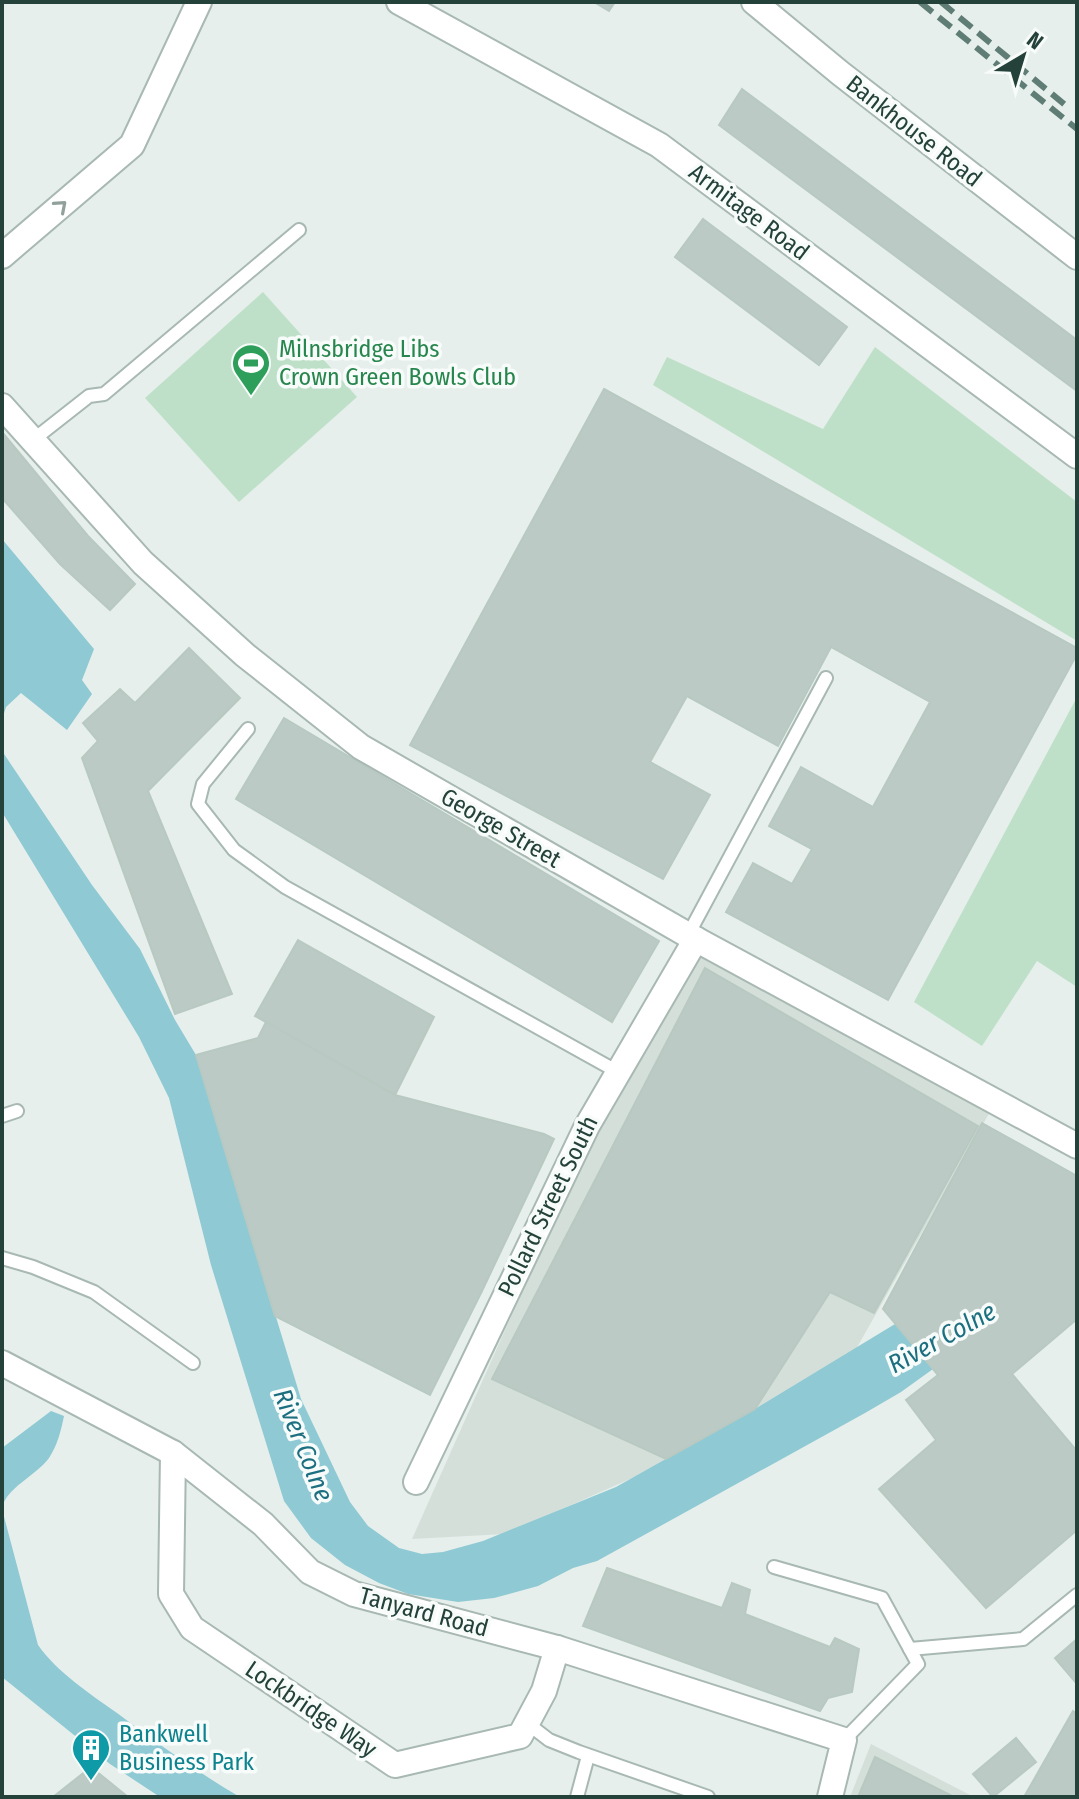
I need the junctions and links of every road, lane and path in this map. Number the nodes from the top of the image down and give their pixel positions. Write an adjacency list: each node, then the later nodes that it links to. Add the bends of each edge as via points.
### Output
1 (199, 2): 6 (street, one-way to 1, via 132,145)
2 (399, 2): 4 (street, Armitage Road)
3 (754, 2): 7 (street, Bankhouse Road)
4 (439, 12): 10 (street, Armitage Road, via 659,145)
5 (299, 230): 9 (lane, via 104,394 89,396)
6 (2, 256)
7 (1077, 257)
8 (2, 406): 9 (street, George Street)
9 (33, 440): 13 (street, George Street, via 143,563 245,655 361,747)
10 (1077, 456)
11 (826, 678): 13 (lane)
12 (248, 729): 14 (lane, via 203,784 198,804 234,850 285,887)
13 (692, 937): 14 (street, Pollard Street South); 17 (street, George Street)
14 (618, 1072): 22 (street, Pollard Street South, via 580,1140)
15 (17, 1111): 16 (lane)
16 (2, 1116)
17 (1077, 1146)
18 (2, 1258): 20 (lane, via 94,1292)
19 (2, 1363): 21 (street, Tanyard Road)
20 (193, 1363)
21 (173, 1453): 25 (street, Tanyard Road, via 263,1524 310,1572 354,1594); 27 (street, Lockbridge Way, via 171,1594 192,1628 395,1765 520,1736)
22 (416, 1482)
23 (774, 1567): 26 (lane, via 882,1598)
24 (1077, 1595): 26 (lane, via 1023,1639)
25 (557, 1648): 27 (street); 28 (street, Tanyard Road)
26 (910, 1649): 28 (lane, via 918,1664)
27 (527, 1723): 29 (lane, via 549,1740)
28 (844, 1740): 32 (street)
29 (588, 1756): 30 (lane); 31 (lane)
30 (577, 1797)
31 (708, 1797)
32 (830, 1797)

